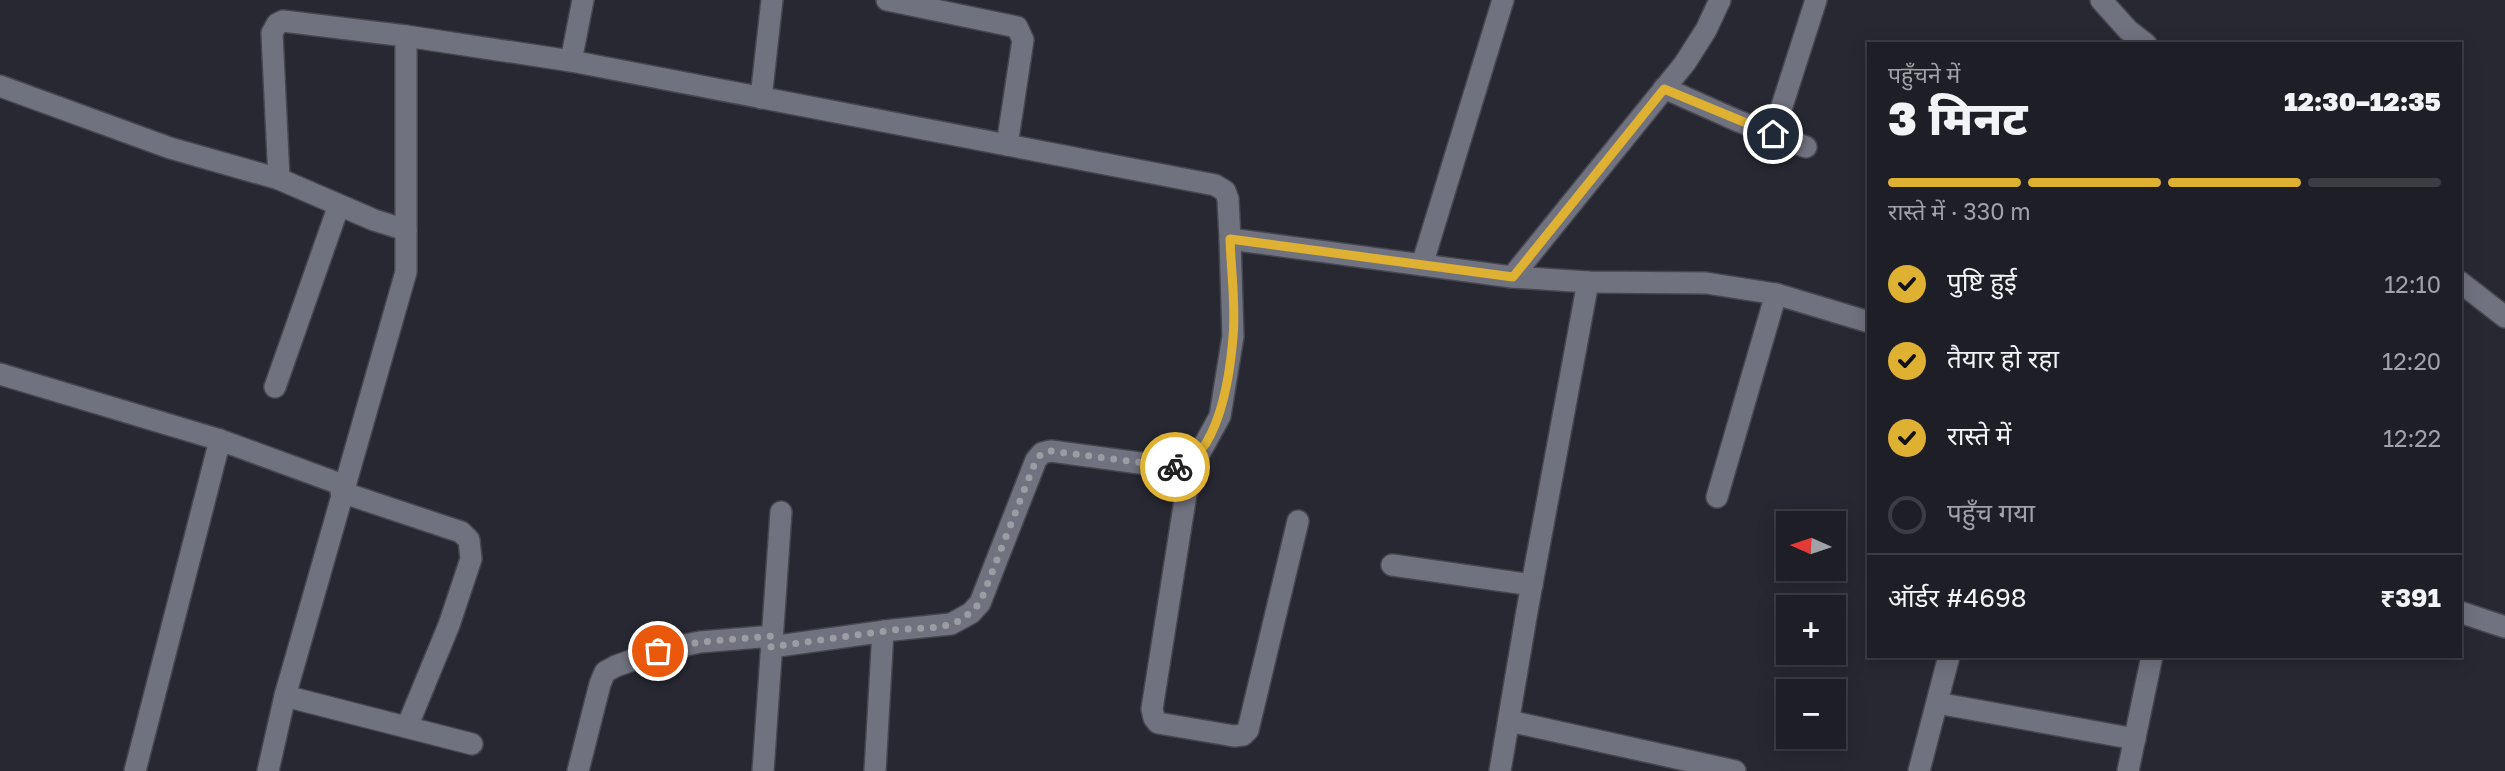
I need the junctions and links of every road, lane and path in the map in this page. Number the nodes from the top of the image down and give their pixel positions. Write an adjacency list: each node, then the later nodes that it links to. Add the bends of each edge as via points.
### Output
1 (583, 0): 10 (street)
2 (772, 0): 13 (street)
3 (887, 0): 15 (street, via 1017,27 1024,40)
4 (1503, 0): 21 (street)
5 (1720, 0): 12 (street, via 1706,30)
6 (1816, 0): 14 (street)
7 (2101, 0): 9 (street)
8 (406, 36): 10 (street); 17 (street, via 283,21 277,24 272,33); 19 (street)
9 (2143, 42)
10 (571, 61): 13 (street)
11 (0, 86): 17 (street, via 170,148)
12 (1664, 89): 14 (street); 22 (street)
13 (761, 98): 15 (street)
14 (1773, 134): 16 (street)
15 (1007, 145): 20 (street, via 1215,185 1228,199)
16 (1806, 147)
17 (279, 179): 18 (street)
18 (339, 205): 19 (street); 29 (street)
19 (406, 230): 32 (street, via 401,293)
20 (1230, 239): 21 (street); 31 (street, via 1233,336 1220,416)
21 (1422, 265): 22 (street)
22 (1513, 277): 23 (street)
23 (1588, 282): 25 (street, via 1706,284); 37 (street)
24 (2462, 284): 26 (street)
25 (1776, 294): 27 (street); 33 (street)
26 (2505, 317)
27 (1867, 321)
28 (0, 374): 30 (street)
29 (275, 387)
30 (220, 440): 32 (street); 50 (street)
31 (1191, 461): 35 (street, via 1152,709 1158,723 1234,736 1248,730); 40 (street, via 1169,467 1042,453 980,603 951,624)
32 (342, 489): 44 (street); 47 (street, via 461,532 471,547 449,625)
33 (1717, 497)
34 (781, 512): 41 (street)
35 (1298, 521)
36 (1392, 565): 37 (street)
37 (1532, 585): 46 (street)
38 (2462, 613): 39 (street)
39 (2505, 626)
40 (883, 631): 41 (street); 54 (street)
41 (771, 642): 52 (street, via 700,642 658,651 605,672); 53 (street)
42 (1948, 658): 45 (street)
43 (2152, 658): 48 (street)
44 (285, 696): 47 (street); 51 (street)
45 (1937, 703): 48 (street); 57 (street)
46 (1509, 721): 55 (street); 56 (street)
47 (407, 727): 49 (street)
48 (2135, 738): 58 (street)
49 (472, 744)
50 (135, 771)
51 (268, 771)
52 (578, 771)
53 (763, 771)
54 (875, 771)
55 (1500, 771)
56 (1735, 771)
57 (1919, 771)
58 (2128, 771)

